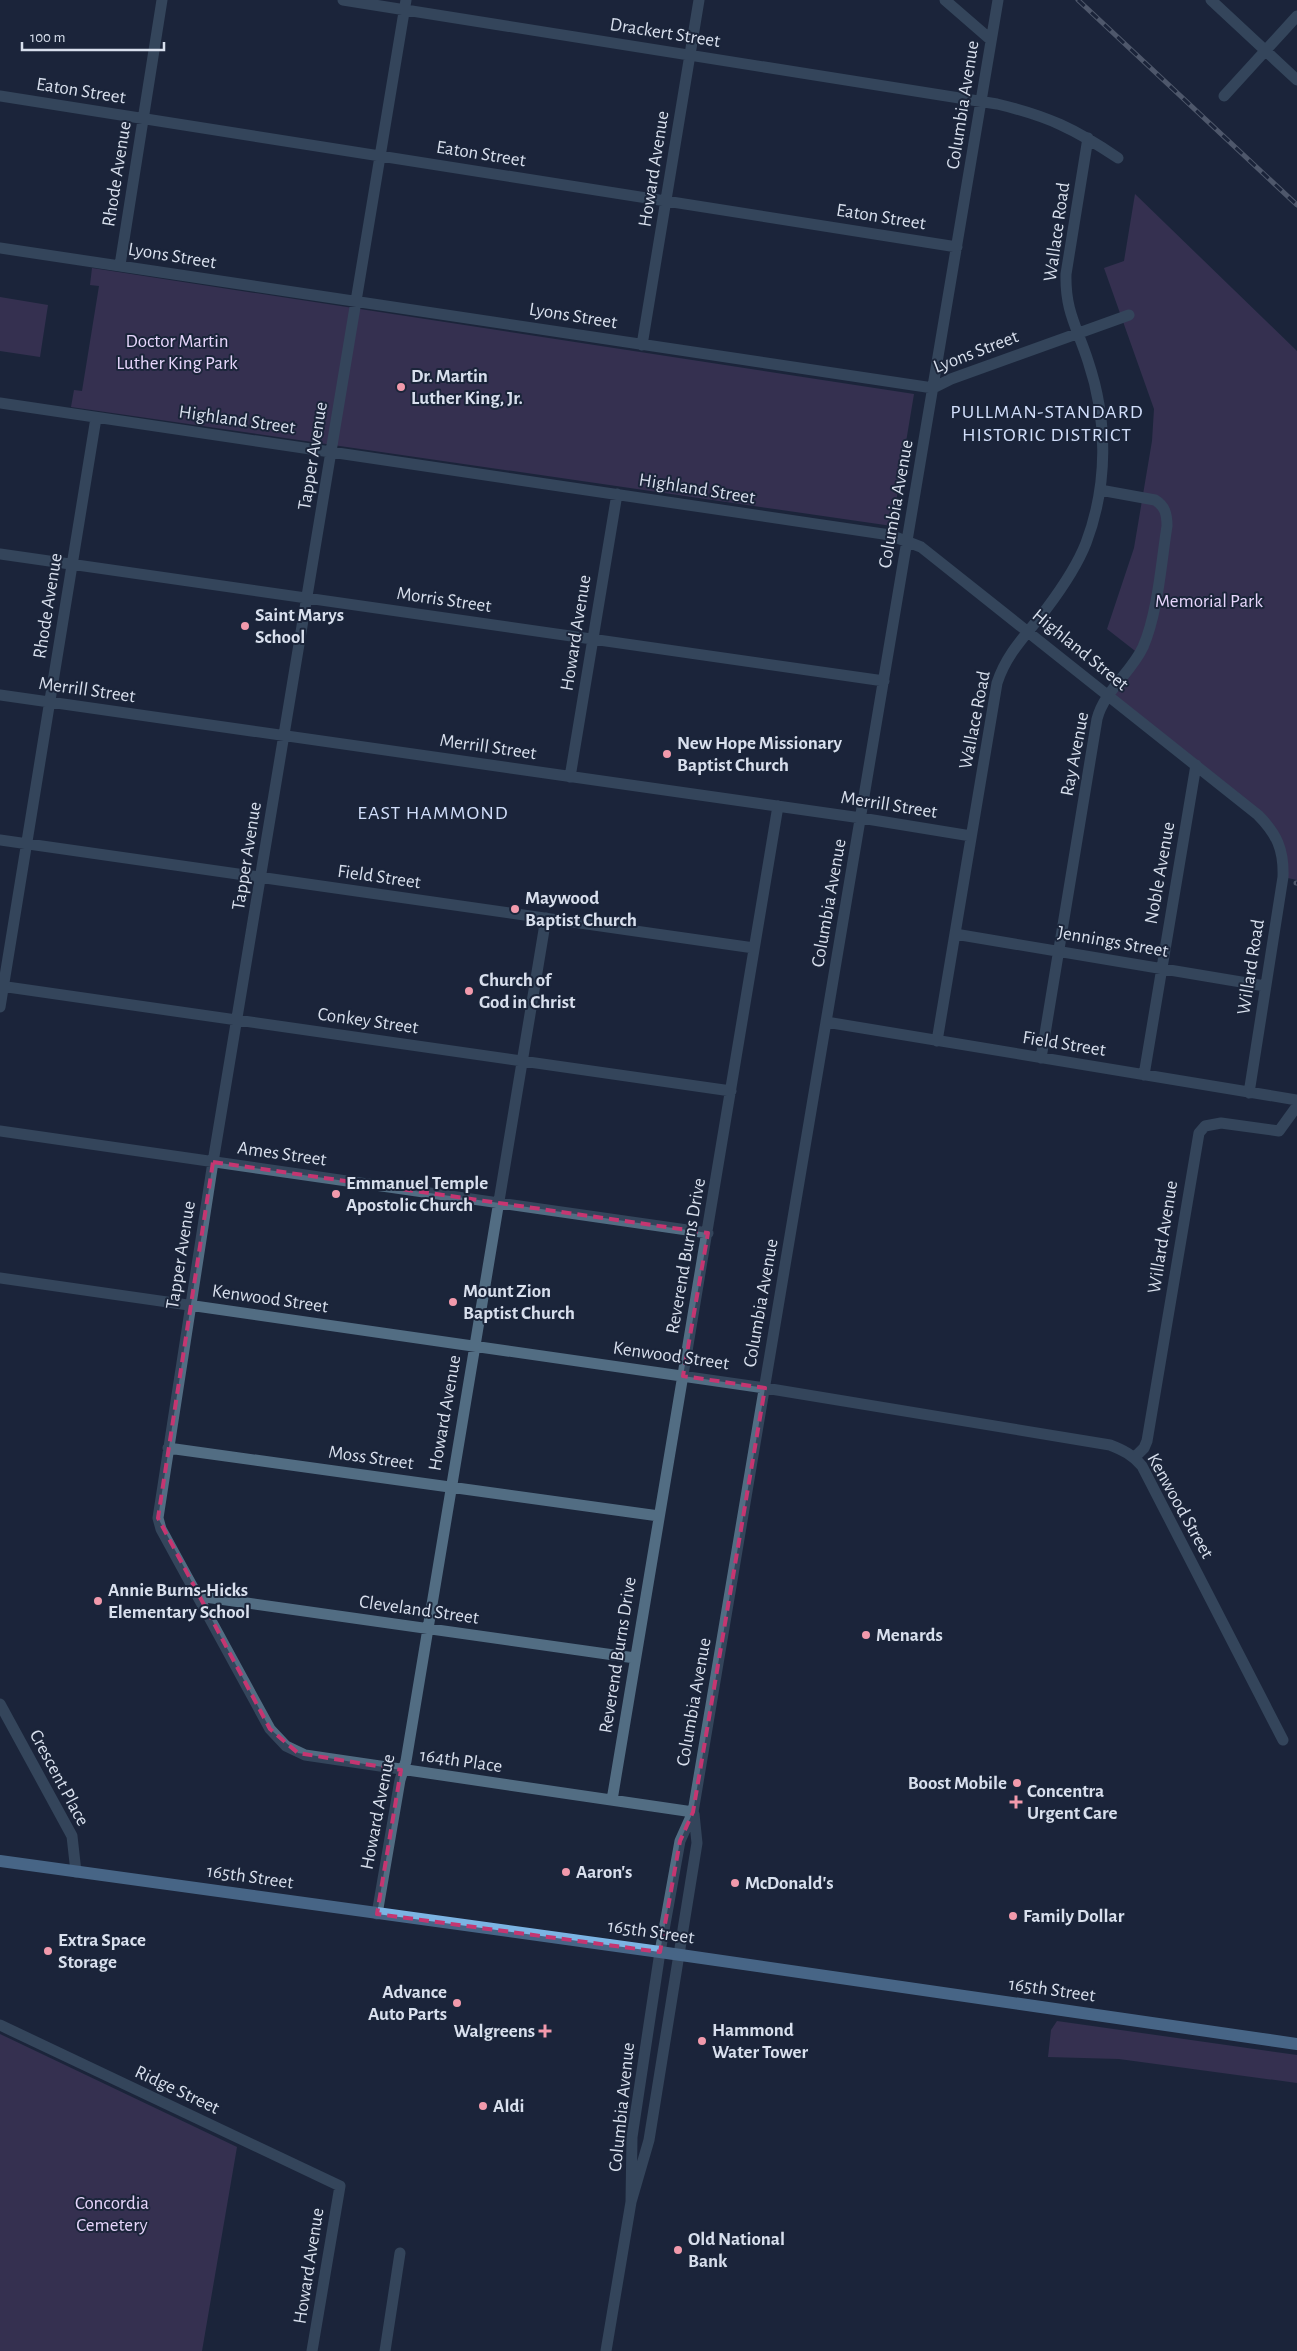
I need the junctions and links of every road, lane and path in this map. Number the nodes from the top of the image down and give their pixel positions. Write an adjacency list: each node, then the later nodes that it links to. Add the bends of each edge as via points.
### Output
1 (162, 0): 16 (street, Rhode Avenue)
2 (343, 0): 7 (street, Drackert Street)
3 (699, 0): 11 (street, Howard Avenue)
4 (945, 0): 9 (street)
5 (998, 0): 9 (street, Columbia Avenue)
6 (1211, 0): 10 (street)
7 (405, 5): 11 (street, Drackert Street); 18 (street, Tapper Avenue)
8 (1297, 16): 10 (street)
9 (992, 40): 15 (street, Columbia Avenue)
10 (1265, 50): 12 (street); 14 (street)
11 (690, 55): 15 (street, Drackert Street); 20 (street, Howard Avenue)
12 (1297, 80)
13 (0, 96): 16 (street, Eaton Street)
14 (1224, 96)
15 (981, 102): 17 (street, Drackert Street, via 1042,116); 21 (street, Columbia Avenue)
16 (144, 118): 18 (street, Eaton Street); 23 (street, Rhode Avenue)
17 (1088, 138): 19 (street, Drackert Street); 26 (street, Wallace Road, via 1066,274 1066,301)
18 (380, 156): 20 (street, Eaton Street); 24 (street, Tapper Avenue)
19 (1118, 158)
20 (666, 201): 21 (street, Eaton Street); 27 (street, Howard Avenue)
21 (957, 247): 28 (street, Columbia Avenue)
22 (0, 248): 23 (street, Lyons Street)
23 (120, 266): 24 (street, Lyons Street)
24 (356, 301): 27 (street, Lyons Street); 31 (street, Tapper Avenue)
25 (1129, 315): 26 (street, Lyons Street)
26 (1077, 334): 28 (street, Lyons Street, via 952,378); 32 (street, Wallace Road, via 1088,359 1100,410 1103,436)
27 (642, 345): 28 (street, Lyons Street)
28 (933, 388): 34 (street, Columbia Avenue)
29 (0, 404): 30 (street, Highland Street)
30 (96, 418): 31 (street, Highland Street); 36 (street, Rhode Avenue)
31 (331, 452): 33 (street, Highland Street); 37 (street, Tapper Avenue)
32 (1100, 490): 38 (street, Wallace Road, via 1086,543 1075,566); 42 (street, Ray Avenue, via 1155,500 1164,508 1167,519 1146,639)
33 (617, 494): 34 (street, Highland Street, via 890,535); 39 (street, Howard Avenue)
34 (907, 541): 38 (street, Highland Street, via 922,546); 40 (street, Columbia Avenue)
35 (0, 554): 36 (street, Morris Street)
36 (72, 564): 37 (street, Morris Street); 43 (street, Rhode Avenue)
37 (308, 598): 39 (street, Morris Street); 44 (street, Tapper Avenue)
38 (1028, 631): 42 (street, Highland Street); 49 (street, Wallace Road, via 1008,656 997,683)
39 (592, 638): 40 (street, Morris Street); 46 (street, Howard Avenue)
40 (884, 681): 48 (street, Columbia Avenue)
41 (0, 695): 43 (street, Merrill Street)
42 (1109, 696): 45 (street, Highland Street); 57 (street, Ray Avenue, via 1097,719)
43 (50, 702): 44 (street, Merrill Street); 51 (street, Rhode Avenue)
44 (284, 735): 46 (street, Merrill Street); 53 (street, Tapper Avenue)
45 (1196, 765): 52 (street, Highland Street, via 1258,815 1273,831); 58 (street, Noble Avenue)
46 (570, 777): 47 (street, Merrill Street)
47 (778, 806): 48 (street, Merrill Street); 56 (street, Reverend Burns Drive)
48 (861, 818): 49 (street, Merrill Street); 63 (street, Columbia Avenue)
49 (971, 836): 55 (street, Wallace Road)
50 (0, 840): 51 (street, Field Street)
51 (27, 844): 53 (street, Field Street); 59 (street, Rhode Avenue)
52 (1281, 848): 60 (street, Willard Road, via 1283,877)
53 (262, 878): 54 (street, Field Street); 62 (street, Tapper Avenue)
54 (546, 918): 56 (street, Field Street); 66 (street, Howard Avenue)
55 (955, 934): 57 (street, Jennings Street); 64 (street, Wallace Road)
56 (754, 948): 68 (street, Reverend Burns Drive)
57 (1058, 951): 58 (street, Jennings Street); 65 (street, Ray Avenue)
58 (1162, 968): 60 (street, Jennings Street); 67 (street, Noble Avenue)
59 (2, 986): 61 (street, Rhode Avenue); 62 (street, Conkey Street)
60 (1265, 986): 69 (street, Willard Road)
61 (0, 1007)
62 (237, 1020): 66 (street, Conkey Street); 73 (street, Tapper Avenue)
63 (826, 1022): 64 (street, Field Street); 80 (street, Columbia Avenue)
64 (937, 1041): 65 (street, Field Street)
65 (1040, 1058): 67 (street, Field Street)
66 (522, 1061): 68 (street, Conkey Street); 74 (street, Howard Avenue)
67 (1144, 1075): 69 (street, Field Street)
68 (731, 1091): 75 (street, Reverend Burns Drive)
69 (1249, 1093): 70 (street, Field Street)
70 (1297, 1100)
71 (1297, 1106): 82 (street, Willard Avenue, via 1279,1131 1221,1123 1205,1126 1199,1133 1147,1441)
72 (0, 1131): 73 (street, Ames Street)
73 (213, 1162): 74 (street, Ames Street); 77 (street, Tapper Avenue)
74 (498, 1203): 75 (street, Ames Street); 78 (street, Howard Avenue)
75 (708, 1233): 79 (street, Reverend Burns Drive)
76 (0, 1278): 77 (street, Kenwood Street)
77 (190, 1305): 78 (street, Kenwood Street); 81 (street, Tapper Avenue)
78 (474, 1346): 79 (street, Kenwood Street); 83 (street, Howard Avenue)
79 (683, 1376): 80 (street, Kenwood Street); 84 (street, Reverend Burns Drive)
80 (765, 1388): 82 (street, Kenwood Street, via 1110,1445); 93 (street, Columbia Avenue)
81 (168, 1448): 83 (street, Moss Street); 85 (street, Tapper Avenue, via 158,1518)
82 (1135, 1457): 90 (street, Kenwood Street)
83 (450, 1487): 84 (street, Moss Street); 86 (street, Howard Avenue)
84 (659, 1516): 87 (street, Reverend Burns Drive)
85 (198, 1596): 86 (street, Cleveland Street); 88 (street, Tapper Avenue)
86 (427, 1629): 87 (street, Cleveland Street); 91 (street, Howard Avenue)
87 (635, 1658): 92 (street, Reverend Burns Drive)
88 (252, 1697): 91 (street, 164th Place, via 276,1736 298,1753)
89 (0, 1704): 95 (street, Crescent Place, via 72,1836)
90 (1284, 1740)
91 (403, 1770): 92 (street, 164th Place); 96 (street, Howard Avenue)
92 (612, 1800): 93 (street, 164th Place)
93 (693, 1812): 97 (street, Columbia Avenue, via 680,1841); 98 (street, Columbia Avenue, via 697,1843)
94 (0, 1862): 95 (main road, 165th Street)
95 (76, 1872): 96 (main road, 165th Street)
96 (377, 1914): 97 (main road, 165th Street)
97 (660, 1952): 98 (main road, 165th Street); 102 (street, Columbia Avenue, via 632,2137)
98 (678, 1955): 100 (main road, 165th Street); 102 (street, Columbia Avenue, via 649,2140)
99 (0, 2025): 101 (street, Ridge Street)
100 (1297, 2044)
101 (340, 2186): 104 (street, Howard Avenue)
102 (631, 2202): 106 (street, Columbia Avenue)
103 (400, 2253): 105 (street)
104 (312, 2351)
105 (385, 2351)
106 (606, 2351)

